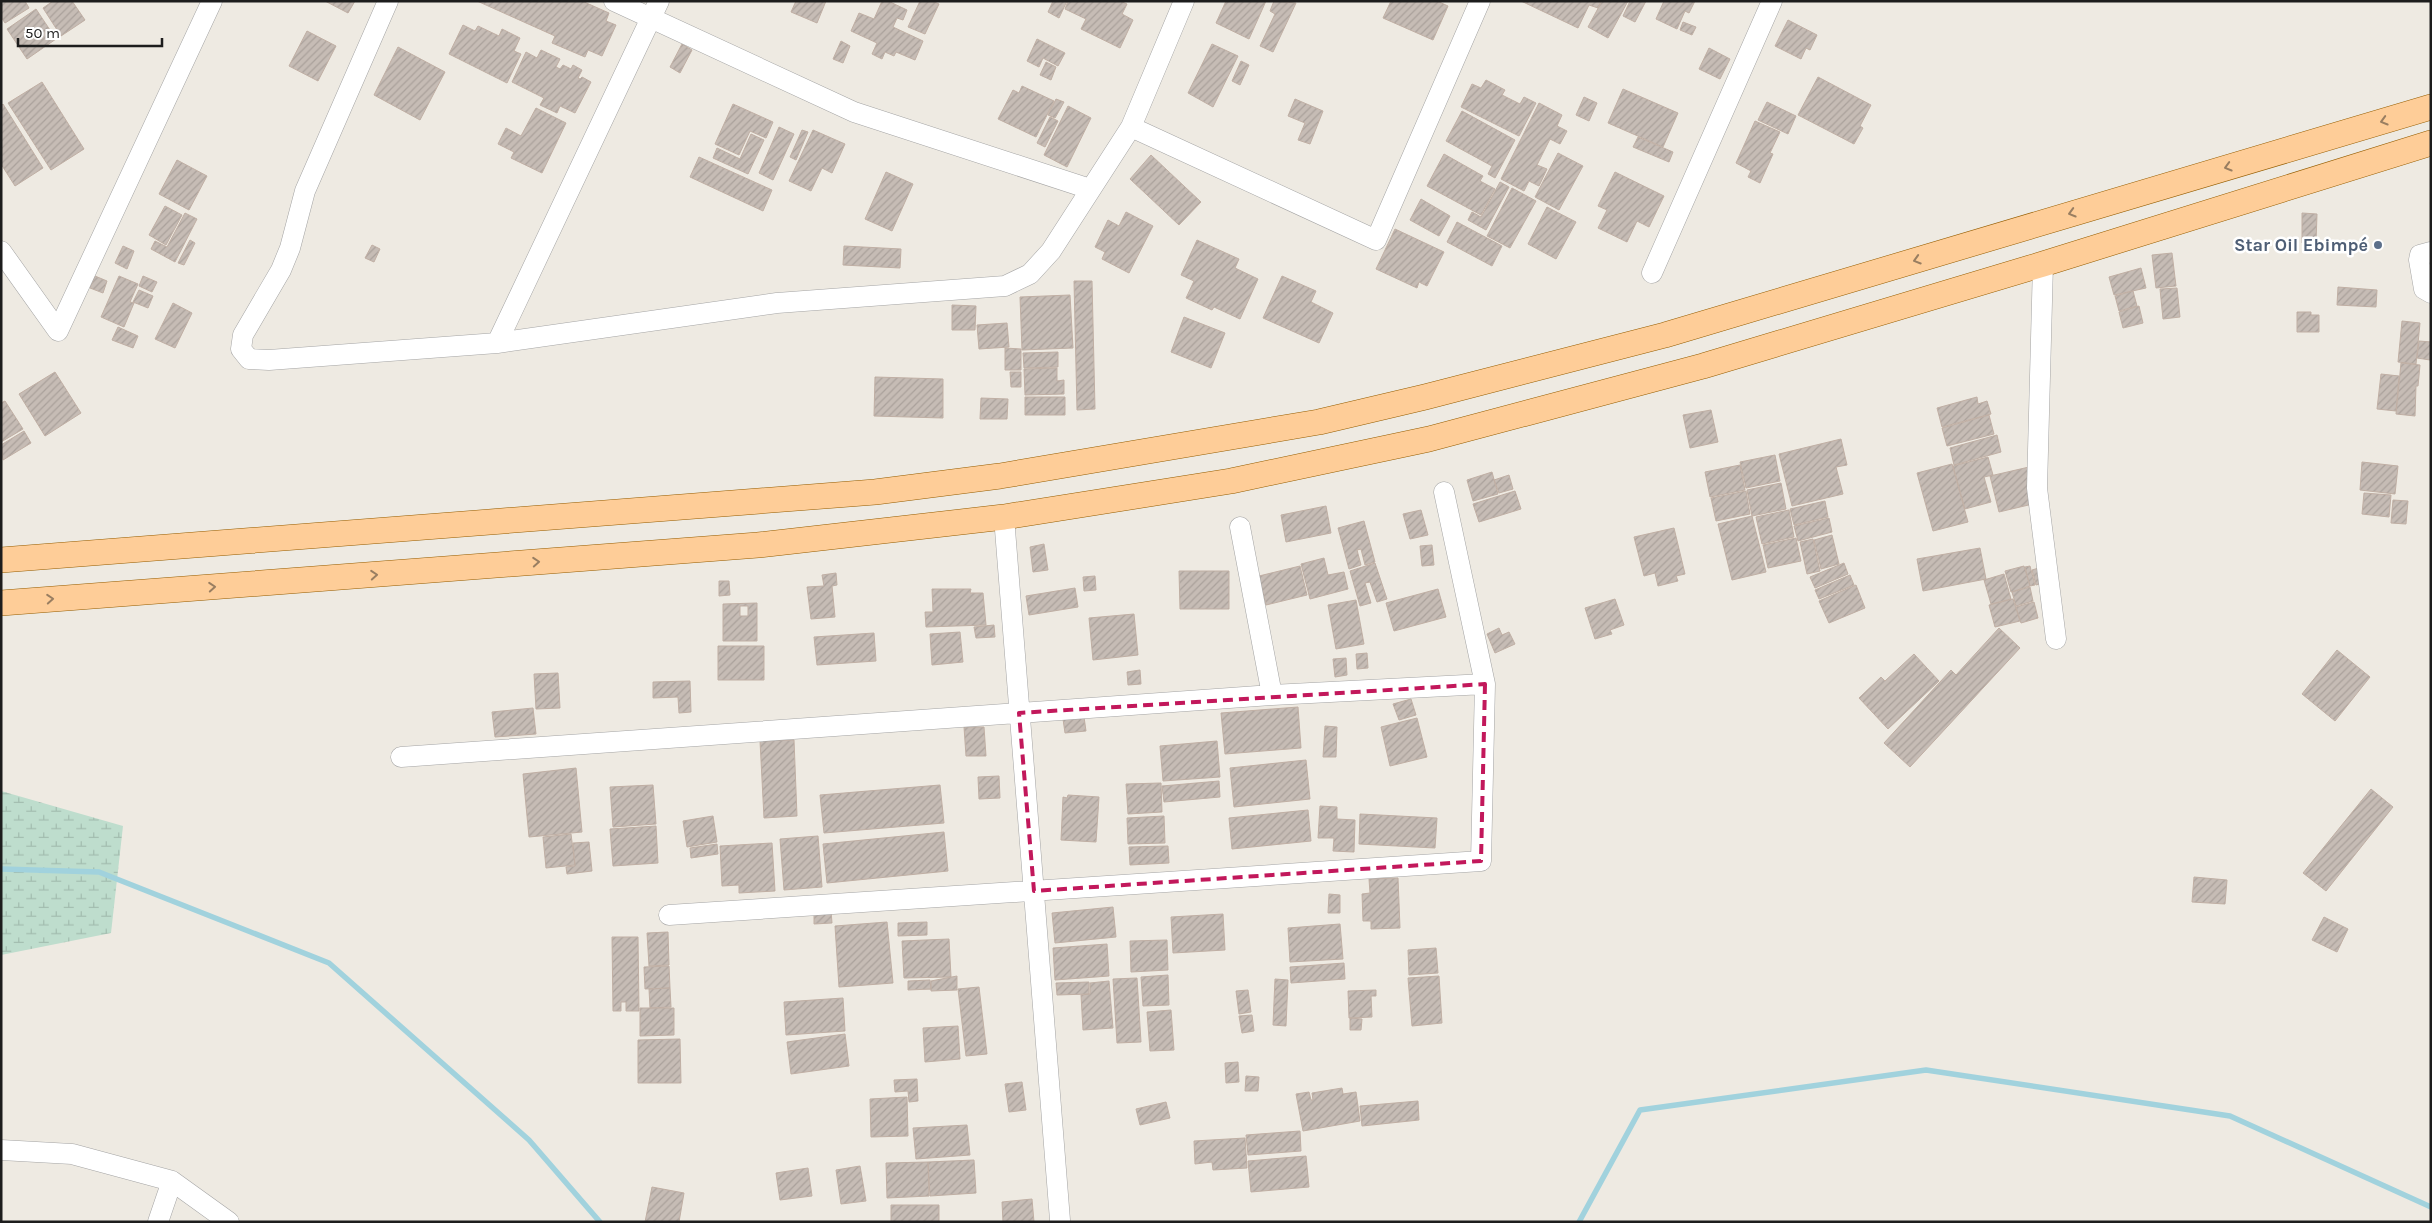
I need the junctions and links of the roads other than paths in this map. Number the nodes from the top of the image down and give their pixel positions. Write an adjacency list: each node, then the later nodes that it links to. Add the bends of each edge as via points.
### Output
1 (212, 1): 12 (street, via 58,331)
2 (388, 1): 17 (street, via 305,191 281,270 243,335 241,349 249,359 269,360)
3 (614, 1): 7 (street)
4 (1184, 1): 9 (street)
5 (1480, 1): 9 (street, via 1376,240)
6 (1772, 1): 15 (street)
7 (655, 10): 11 (street, via 854,112); 17 (street)
8 (2431, 107): 21 (main road, one-way to 21, via 1665,335 1318,422 1000,476 875,492)
9 (1130, 127): 11 (street)
10 (2431, 143): 14 (main road)
11 (1090, 189): 17 (street, via 1051,251 1030,274 1005,286 777,303)
12 (1, 251)
13 (2431, 252): 16 (street, via 2420,255 2419,260 2424,289)
14 (2043, 264): 19 (main road, via 1703,366 1429,440 1231,481); 23 (street, via 2037,488)
15 (1652, 273)
16 (2431, 293)
17 (497, 343)
18 (1444, 492): 24 (street)
19 (1004, 517): 22 (main road, one-way to 19, via 758,545); 26 (street)
20 (1240, 527): 25 (street)
21 (1, 560)
22 (1, 603)
23 (2056, 639)
24 (1485, 684): 25 (street); 28 (street, via 1481,861)
25 (1272, 695): 26 (street)
26 (1019, 713): 27 (street); 28 (street)
27 (401, 757)
28 (1034, 891): 29 (street); 32 (street)
29 (669, 915)
30 (1, 1150): 31 (street, via 72,1154)
31 (172, 1181): 33 (street); 34 (street)
32 (1060, 1220)
33 (158, 1222)
34 (228, 1222)

